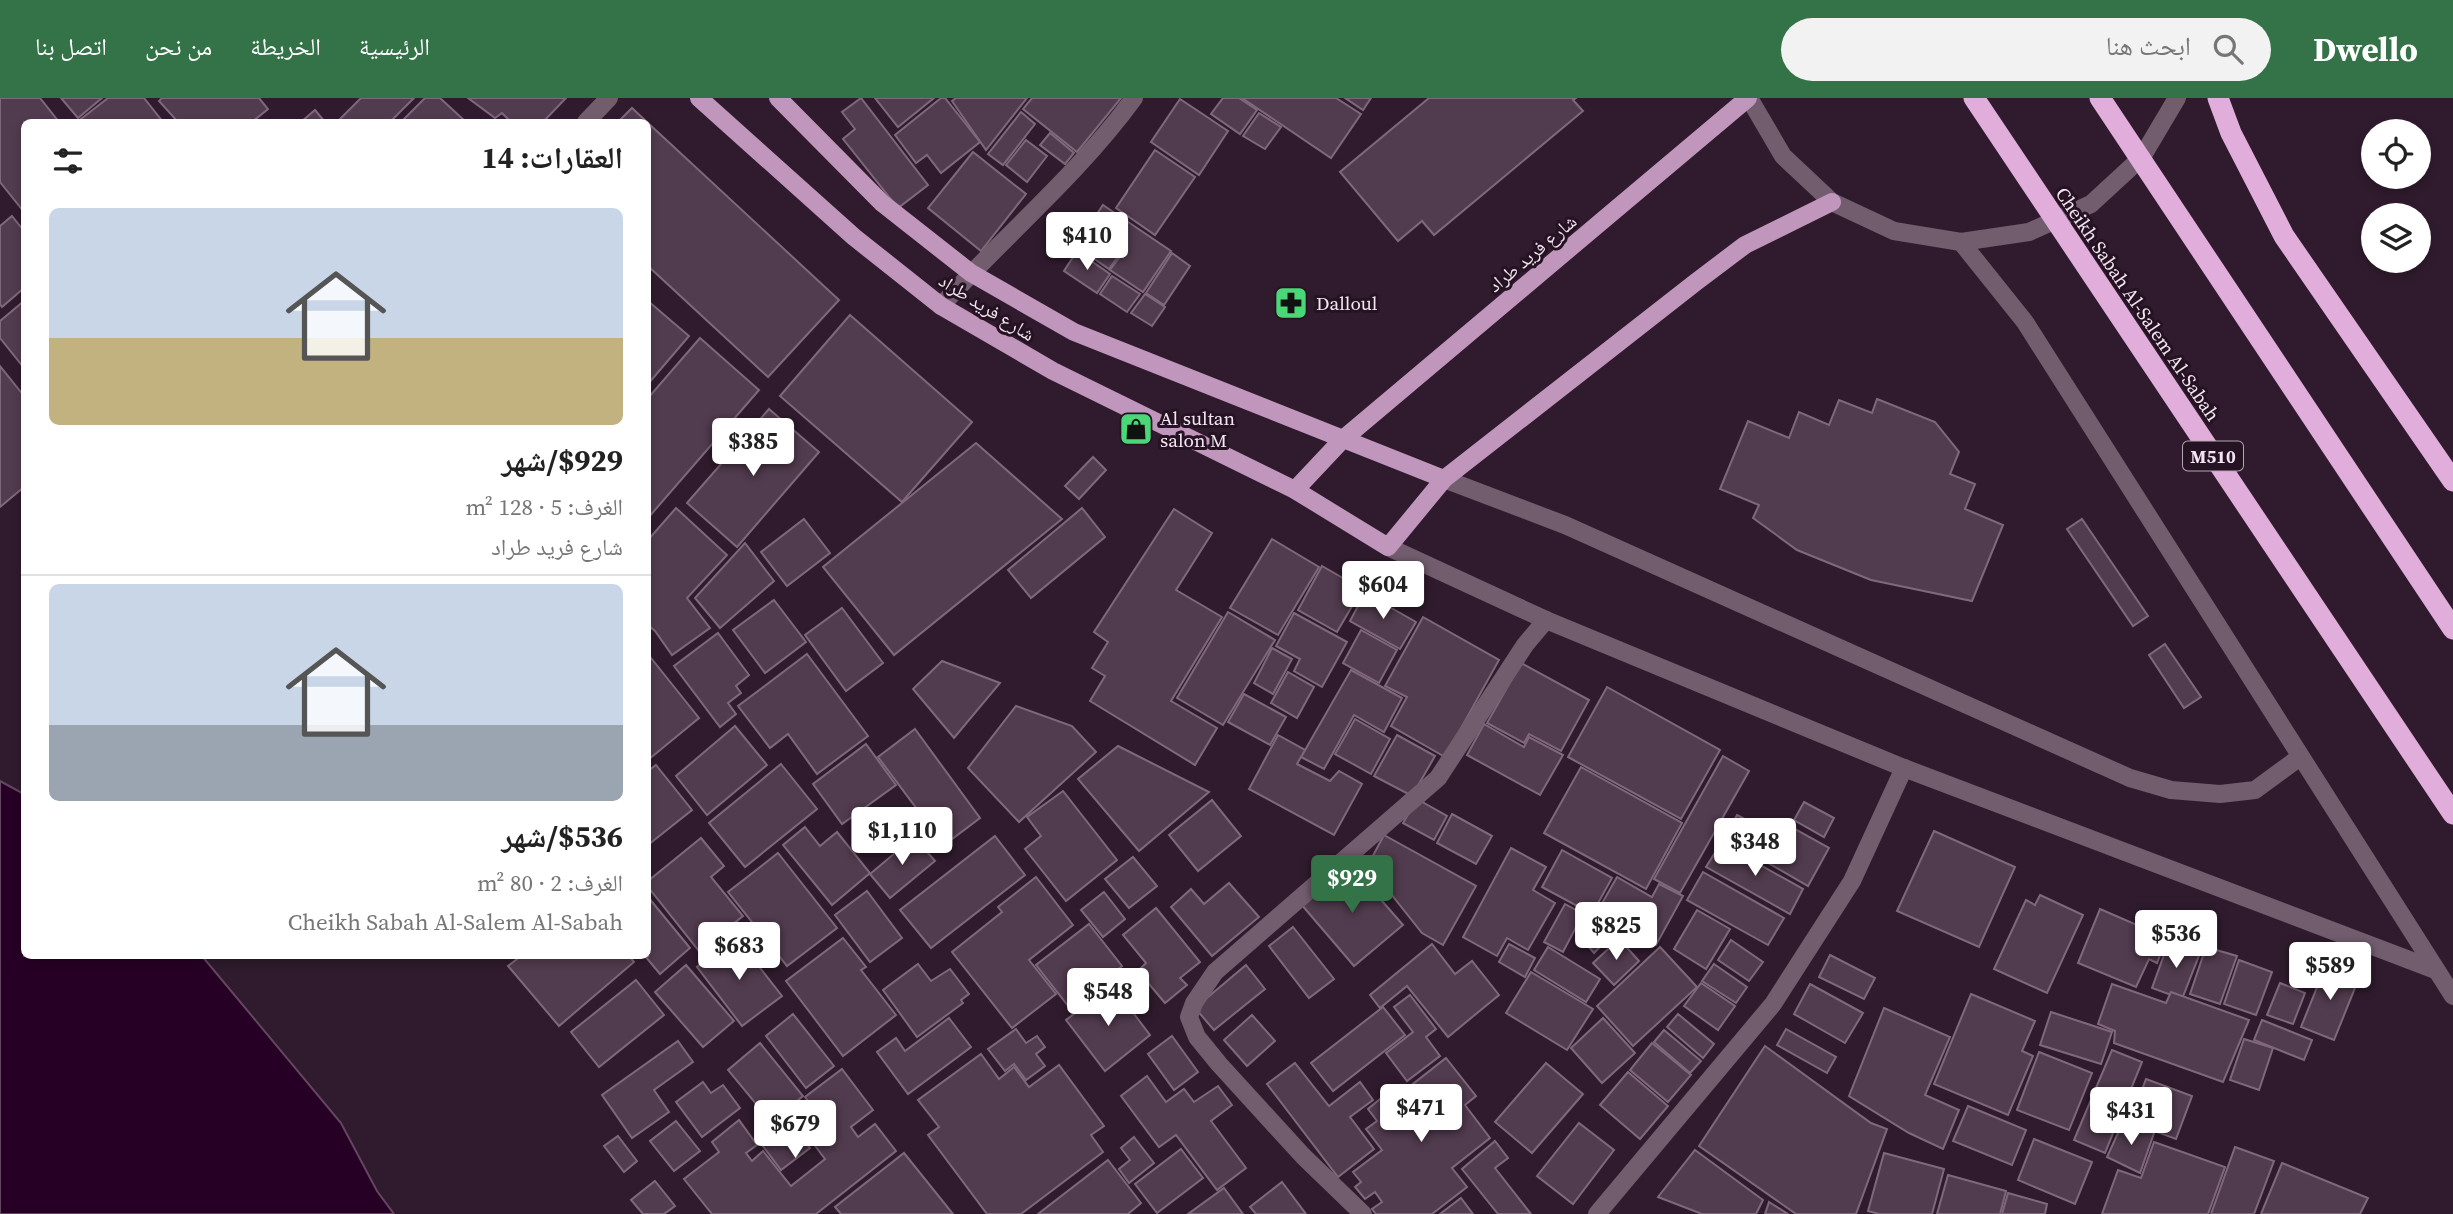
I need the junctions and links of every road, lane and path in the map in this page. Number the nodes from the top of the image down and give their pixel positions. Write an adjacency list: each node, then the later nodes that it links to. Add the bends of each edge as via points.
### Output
1 (609, 98): 10 (street)
2 (699, 98): 14 (main road, شارع فريد طراد, via 854,237)
3 (778, 98): 13 (main road, شارع فريد طراد, via 882,203)
4 (1134, 98): 13 (street, via 1108,134)
5 (1749, 98): 11 (street, via 1783,156); 15 (main road, شارع فريد طراد)
6 (1973, 98): 24 (highway, Cheikh Sabah Al-Salem Al-Sabah / M510, bridge)
7 (2100, 98): 21 (highway, bridge)
8 (2177, 98): 12 (street, via 2141,158 2091,204 2029,232)
9 (2218, 98): 17 (highway, via 2284,236)
10 (589, 119)
11 (1832, 202): 12 (street, via 1894,231); 16 (main road, via 1745,245)
12 (1961, 242): 22 (street, via 2025,322)
13 (971, 273): 14 (street); 15 (main road, شارع فريد طراد, via 1074,332)
14 (941, 306): 18 (main road, شارع فريد طراد, via 1053,371)
15 (1342, 440): 16 (main road, شارع فريد طراد); 18 (main road, شارع فريد طراد)
16 (1444, 479): 19 (main road); 22 (street, via 1565,525 2130,778 2171,790 2220,794 2255,790)
17 (2453, 481)
18 (1294, 490): 19 (main road, شارع فريد طراد)
19 (1388, 547): 20 (street)
20 (1546, 620): 23 (street); 27 (street, via 1438,778 1215,971 1189,1017 1196,1037 1219,1065)
21 (2453, 629)
22 (2300, 757): 25 (street)
23 (1904, 768): 25 (street); 28 (street, via 1853,881 1773,1004)
24 (2453, 814)
25 (2433, 968): 26 (street)
26 (2453, 996)
27 (1363, 1214)
28 (1597, 1214)

